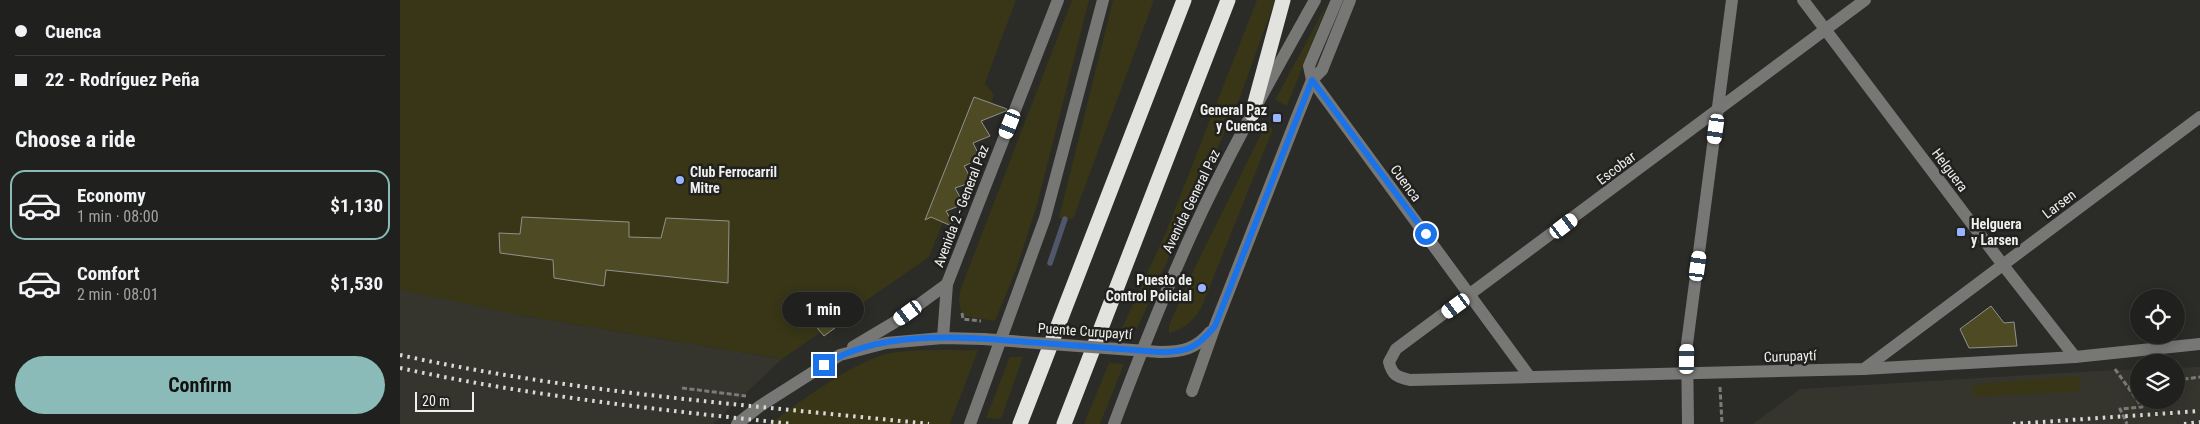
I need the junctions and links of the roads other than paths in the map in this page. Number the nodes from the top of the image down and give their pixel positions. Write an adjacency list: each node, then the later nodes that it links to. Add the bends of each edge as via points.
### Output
1 (1058, 0): 18 (street, Avenida 2 - General Paz)
2 (1103, 0): 31 (street, via 1045,218)
3 (1184, 0): 32 (highway)
4 (1228, 0): 33 (highway)
5 (1283, 0): 15 (highway)
6 (1314, 0): 15 (street, Avenida General Paz)
7 (1337, 0): 13 (street, via 1309,66)
8 (1350, 0): 13 (street, via 1322,70)
9 (1732, 0): 14 (street)
10 (1804, 0): 12 (street, Helguera)
11 (1865, 0): 12 (street, Escobar)
12 (1826, 29): 14 (street, Escobar); 17 (street, Helguera)
13 (1312, 80): 19 (street, Cuenca); 20 (street)
14 (1719, 109): 19 (street, Escobar); 27 (street, via 1687,344)
15 (1252, 114): 34 (street, Avenida General Paz, via 1192,234)
16 (2200, 117): 17 (street, Larsen)
17 (2003, 265): 24 (street, Helguera); 26 (street, Larsen)
18 (947, 284): 21 (street, Avenida 2 - General Paz); 23 (street, Avenida 2 - General Paz, via 895,322)
19 (1470, 296): 25 (street, Escobar, via 1396,349); 28 (street, Cuenca)
20 (1215, 326): 21 (street, Puente Curupaytí, bridge, via 1202,341 1179,352); 29 (street)
21 (944, 338): 23 (street, Puente Curupaytí, via 886,342)
22 (2200, 344): 24 (street, Curupaytí)
23 (840, 355): 30 (street, Avenida 2 - General Paz)
24 (2075, 357): 26 (street, Curupaytí)
25 (1389, 362): 28 (street, Curupaytí, via 1391,372 1410,380)
26 (1863, 369): 27 (street, Curupaytí)
27 (1687, 374): 28 (street, Curupaytí); 35 (street)
28 (1530, 376)
29 (1192, 391)
30 (737, 424)
31 (970, 424)
32 (1020, 424)
33 (1064, 424)
34 (1114, 424)
35 (1688, 424)

